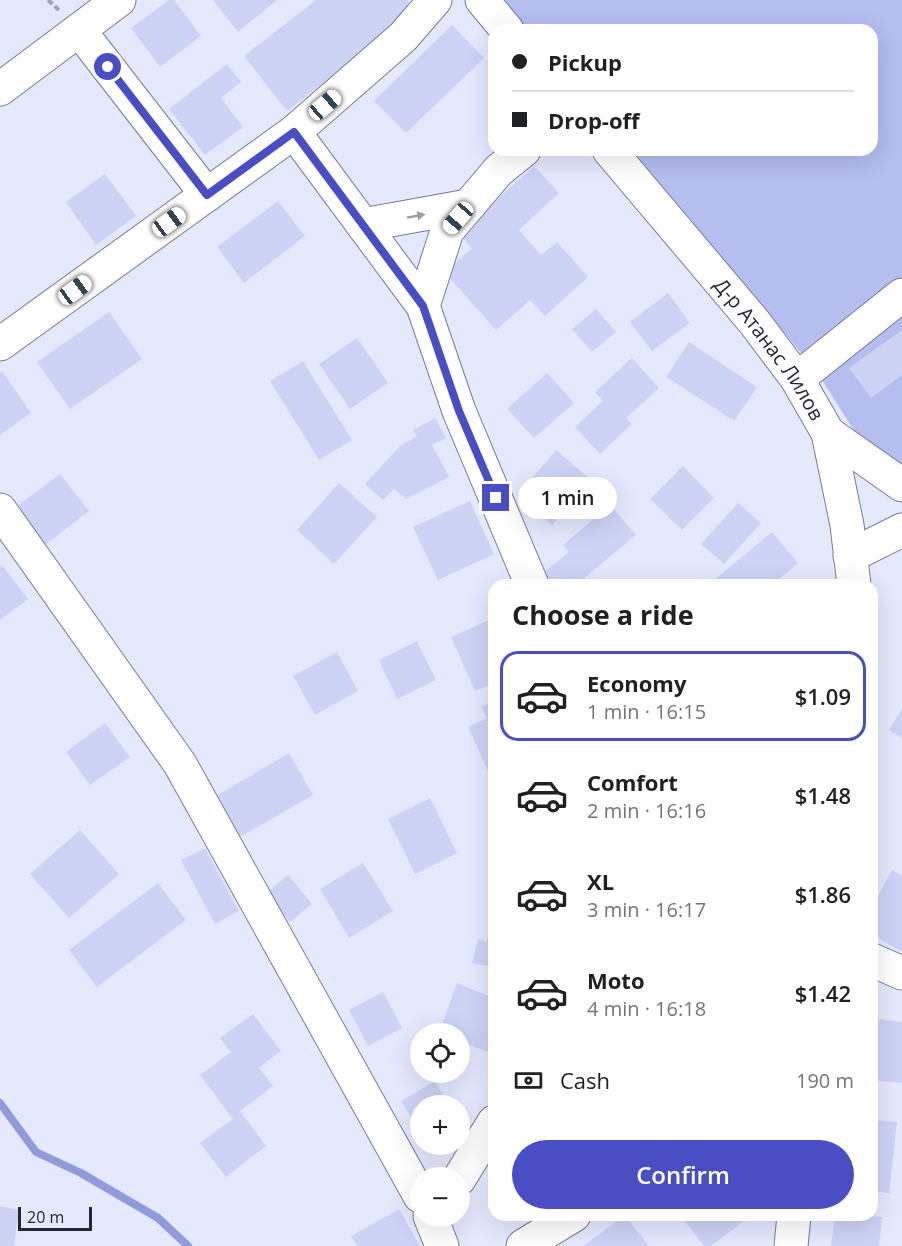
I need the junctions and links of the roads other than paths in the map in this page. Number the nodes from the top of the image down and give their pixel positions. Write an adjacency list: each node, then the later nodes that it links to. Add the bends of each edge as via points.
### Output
1 (119, 0): 5 (street)
2 (435, 0): 7 (street, via 403,37)
3 (482, 0): 4 (street)
4 (502, 24)
5 (79, 30): 6 (street); 10 (street)
6 (0, 89)
7 (294, 132): 10 (street); 12 (street)
8 (516, 156): 11 (street, via 498,170)
9 (614, 156): 16 (street, Д-р Атанас Лилов, via 755,323)
10 (207, 195): 15 (street)
11 (468, 206): 12 (street, one-way to 11); 14 (street, via 447,231)
12 (363, 225): 14 (street)
13 (902, 295): 16 (street)
14 (423, 306): 22 (street, via 459,411)
15 (0, 344)
16 (797, 379): 17 (street, Д-р Атанас Лилов)
17 (828, 433): 18 (street); 21 (street, Д-р Атанас Лилов)
18 (902, 485)
19 (0, 510): 27 (street, via 180,764)
20 (902, 530): 21 (street)
21 (852, 570)
22 (529, 579)
23 (878, 963): 24 (street)
24 (902, 973)
25 (488, 1132): 26 (street)
26 (466, 1167)
27 (410, 1178)
28 (564, 1221): 32 (street)
29 (793, 1221): 33 (street)
30 (434, 1227): 31 (street)
31 (442, 1246)
32 (523, 1246)
33 (791, 1246)

